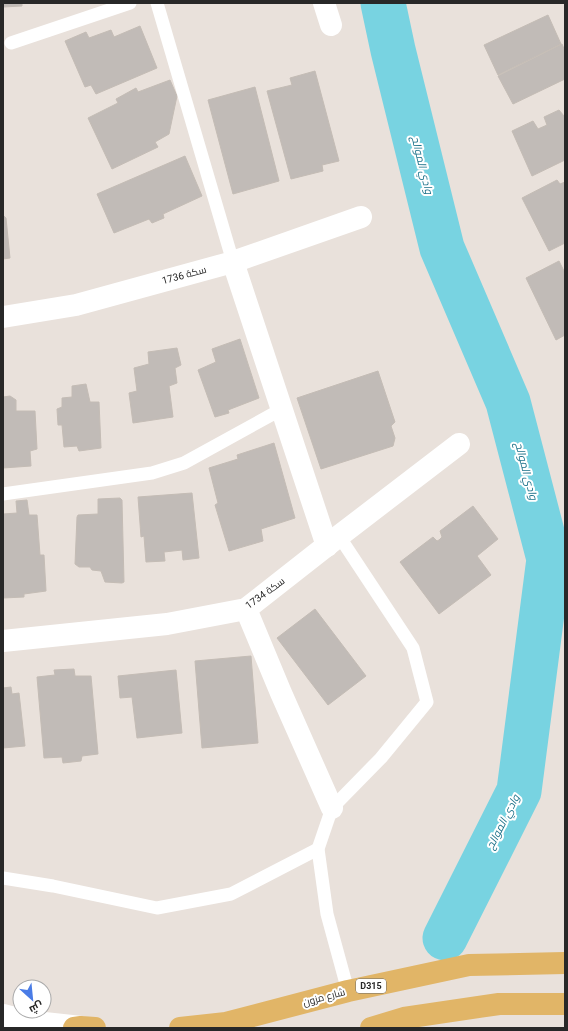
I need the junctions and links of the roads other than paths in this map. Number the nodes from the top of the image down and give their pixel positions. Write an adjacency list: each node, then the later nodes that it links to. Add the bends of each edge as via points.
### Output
1 (130, 3): 5 (lane)
2 (157, 3): 7 (lane)
3 (324, 3): 4 (street)
4 (331, 25)
5 (11, 43)
6 (361, 217): 7 (street, سكة 1736)
7 (233, 262): 8 (street, سكة 1736, via 76,305); 9 (street)
8 (3, 317)
9 (282, 410): 11 (lane, via 184,463 152,473); 12 (street)
10 (459, 444): 12 (street, سكة 1734)
11 (3, 494)
12 (333, 541): 13 (street, سكة 1734); 15 (lane, via 413,648 427,702 381,758)
13 (246, 609): 14 (street, سكة 1734, via 167,624); 15 (street)
14 (3, 641)
15 (332, 808): 16 (lane)
16 (318, 849): 17 (lane, via 231,894 157,908); 19 (lane, via 327,914)
17 (3, 878)
18 (565, 963): 19 (main road, شارع مزون / D315, via 469,965)
19 (348, 991): 23 (main road, شارع مزون / D315, via 226,1023)
20 (565, 1004): 24 (main road, via 499,1004 404,1018)
21 (3, 1015): 22 (street, via 26,1021)
22 (83, 1028)
23 (180, 1028)
24 (370, 1028)

